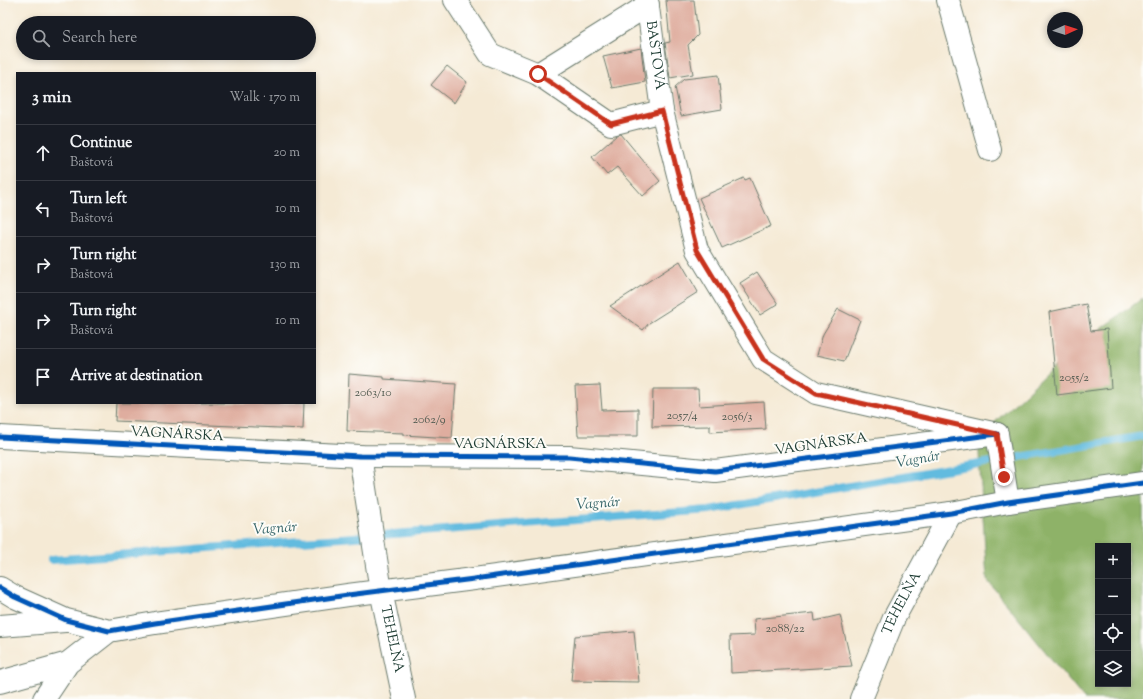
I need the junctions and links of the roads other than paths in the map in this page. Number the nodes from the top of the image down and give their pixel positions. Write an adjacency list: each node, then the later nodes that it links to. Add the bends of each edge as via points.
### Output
1 (455, 0): 4 (street, via 490,54)
2 (948, 0): 6 (street)
3 (648, 3): 4 (street); 5 (street, BAŠTOVÁ)
4 (538, 74): 5 (street, via 611,124)
5 (662, 111): 8 (street, BAŠTOVÁ, via 697,250 763,359 816,393)
6 (990, 150)
7 (0, 437): 9 (street, VAGNÁRSKA)
8 (999, 444): 9 (street, VAGNÁRSKA, via 715,471 569,457); 11 (street)
9 (360, 456): 14 (street, TEHELŇA)
10 (1143, 483): 11 (street)
11 (1008, 502): 12 (street)
12 (951, 513): 14 (street); 22 (street, TEHELŇA, via 894,618)
13 (0, 588): 15 (street)
14 (381, 591): 17 (street); 21 (street, TEHELŇA)
15 (66, 620): 16 (street); 17 (street)
16 (0, 626)
17 (109, 631): 18 (street)
18 (68, 663): 19 (street); 20 (street)
19 (0, 682)
20 (44, 699)
21 (404, 699)
22 (861, 699)

